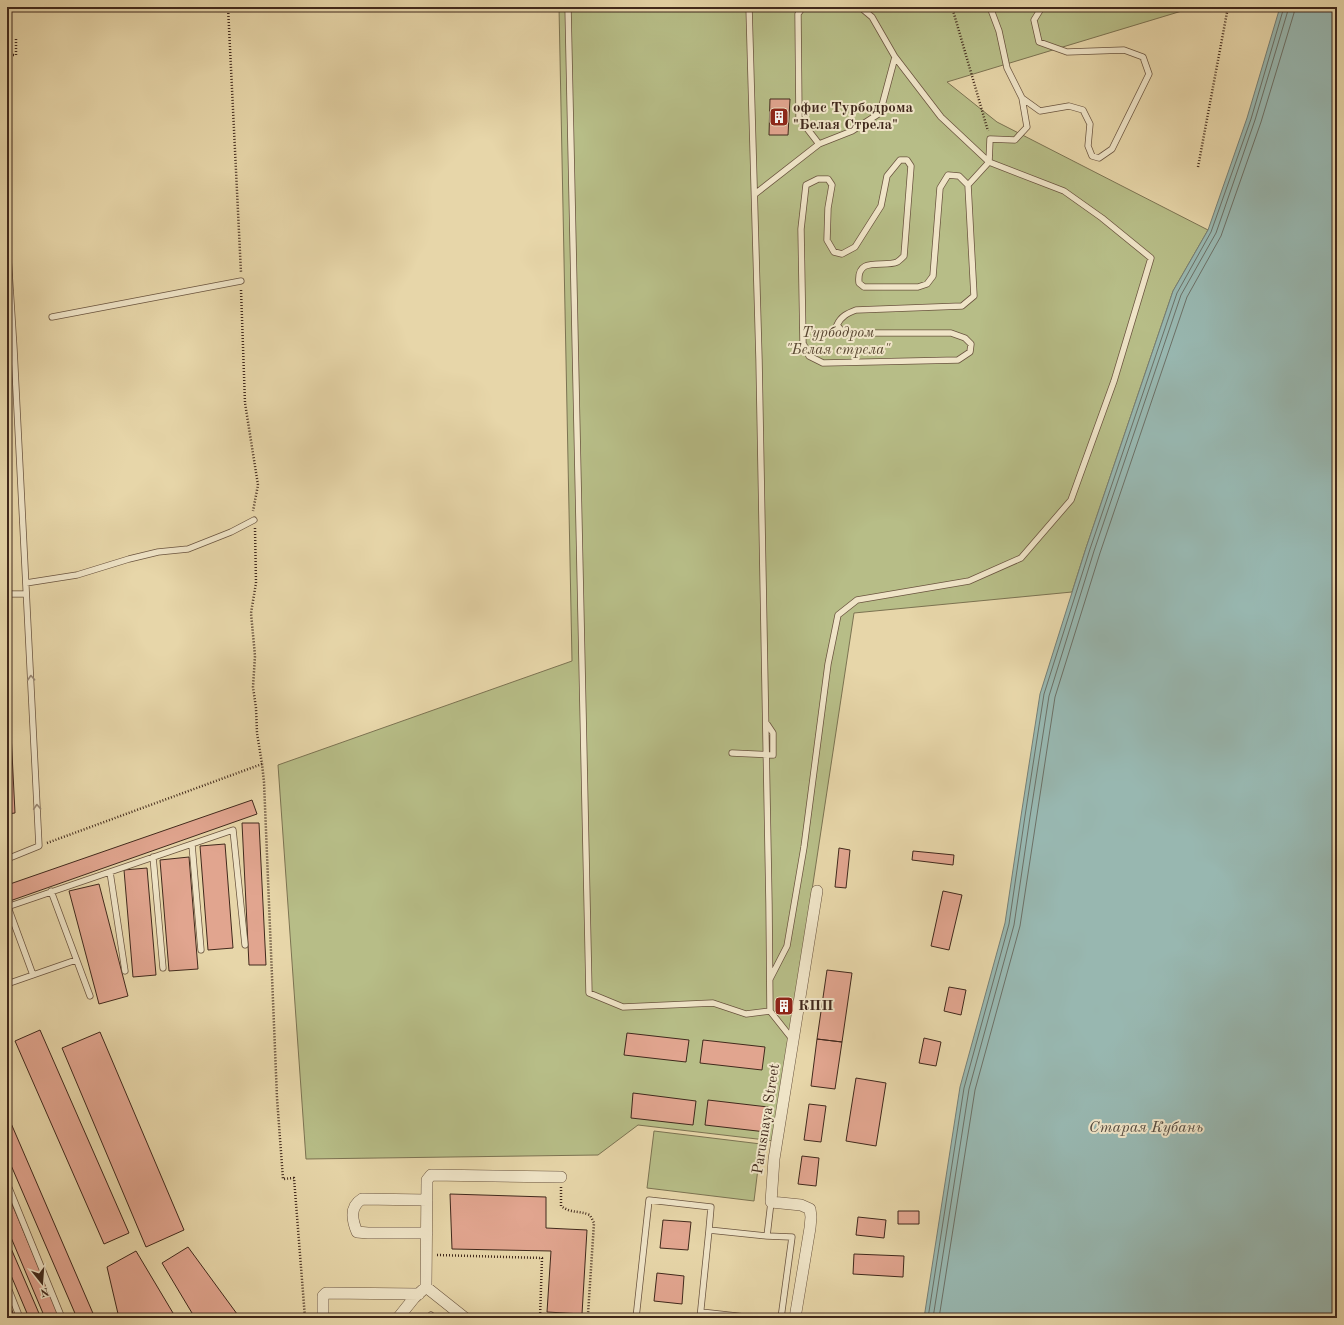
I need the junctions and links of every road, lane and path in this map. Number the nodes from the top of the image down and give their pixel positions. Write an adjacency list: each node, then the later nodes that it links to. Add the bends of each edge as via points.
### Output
1 (228, 7): 21 (path)
2 (568, 7): 49 (lane, via 589,993 623,1006 712,1003 746,1014)
3 (750, 7): 19 (lane)
4 (803, 7): 15 (lane, via 798,14 799,118)
5 (860, 7): 12 (lane, via 872,18)
6 (952, 7): 14 (path)
7 (990, 7): 13 (lane, via 999,31 1007,68)
8 (1042, 7): 13 (lane, via 1034,20 1039,42 1067,52 1124,50 1143,57 1149,74 1112,149 1099,158 1092,156 1088,146 1090,124 1083,110 1069,106 1040,111)
9 (1228, 7): 17 (path)
10 (16, 37): 11 (path, via 16,55)
11 (7, 56)
12 (895, 57): 15 (lane, via 880,113 852,132); 16 (lane, via 941,117)
13 (1022, 98): 14 (lane, via 1027,127 1015,140)
14 (990, 139): 16 (lane)
15 (819, 144): 19 (lane)
16 (989, 162): 18 (lane); 46 (lane, via 1064,191 1151,258 1114,381 1071,500 1021,558 969,581 857,600 838,615 828,664 804,847 786,946)
17 (1198, 167)
18 (968, 185): 18 (lane, via 959,176 948,176 940,188 933,276 927,284 918,287 864,287 859,283 858,277 862,268 872,264 896,262 904,256 911,166 907,160 900,160 887,176 881,206 855,246 842,254 834,252 826,240 832,185 828,178 818,179 806,185 801,229 803,343 809,356 823,363 958,360 970,352 971,344 965,338 951,333 849,333 840,330 838,325 847,314 856,310 962,306 974,296)
19 (755, 194): 30 (lane)
20 (7, 239): 24 (lane)
21 (241, 281): 22 (lane); 25 (path, via 245,403 258,485 253,511)
22 (52, 317)
23 (7, 349): 24 (lane)
24 (14, 349): 26 (lane)
25 (254, 520): 26 (lane, via 188,549 158,552 77,575); 31 (path, via 256,583 251,613 255,656 253,687)
26 (26, 583): 28 (lane)
27 (7, 594): 28 (lane)
28 (26, 594): 33 (lane, one-way to 28)
29 (732, 753): 30 (lane)
30 (767, 754): 46 (lane)
31 (262, 764): 33 (path); 64 (path, via 283,1179 294,1178)
32 (192, 844): 34 (lane); 40 (lane, via 233,830); 41 (lane)
33 (39, 846): 35 (lane)
34 (153, 857): 36 (lane); 43 (lane)
35 (7, 859)
36 (110, 872): 38 (lane); 44 (lane)
37 (817, 891): 50 (street, Parusnaya Street)
38 (51, 892): 39 (lane); 42 (lane)
39 (8, 907): 45 (lane)
40 (245, 945)
41 (201, 950)
42 (76, 960): 45 (lane); 48 (lane)
43 (163, 968)
44 (125, 971)
45 (33, 975): 47 (lane)
46 (770, 980): 49 (lane)
47 (7, 984)
48 (90, 996)
49 (770, 1011): 50 (lane)
50 (794, 1040): 54 (street, Parusnaya Street, via 774,1159)
51 (561, 1177): 53 (street, via 431,1175 427,1180); 69 (path, via 561,1206 568,1212 590,1215 594,1223)
52 (7, 1183): 63 (lane)
53 (427, 1200): 56 (street); 56 (street, via 362,1199 354,1208 353,1222 357,1232)
54 (771, 1202): 57 (lane); 73 (street, via 801,1205 810,1209 810,1228)
55 (709, 1230): 57 (lane); 61 (lane); 70 (lane, via 711,1207 649,1200)
56 (426, 1233): 58 (street)
57 (767, 1236): 72 (lane, via 792,1237)
58 (426, 1255): 60 (street); 68 (path, via 542,1258)
59 (7, 1285): 62 (lane)
60 (422, 1291): 65 (street, via 326,1293); 66 (street); 67 (street)
61 (700, 1315): 71 (lane)
62 (20, 1318)
63 (62, 1318)
64 (305, 1318)
65 (323, 1318)
66 (398, 1318)
67 (465, 1318)
68 (540, 1318)
69 (586, 1318)
70 (636, 1318)
71 (755, 1318)
72 (780, 1318)
73 (795, 1318)

